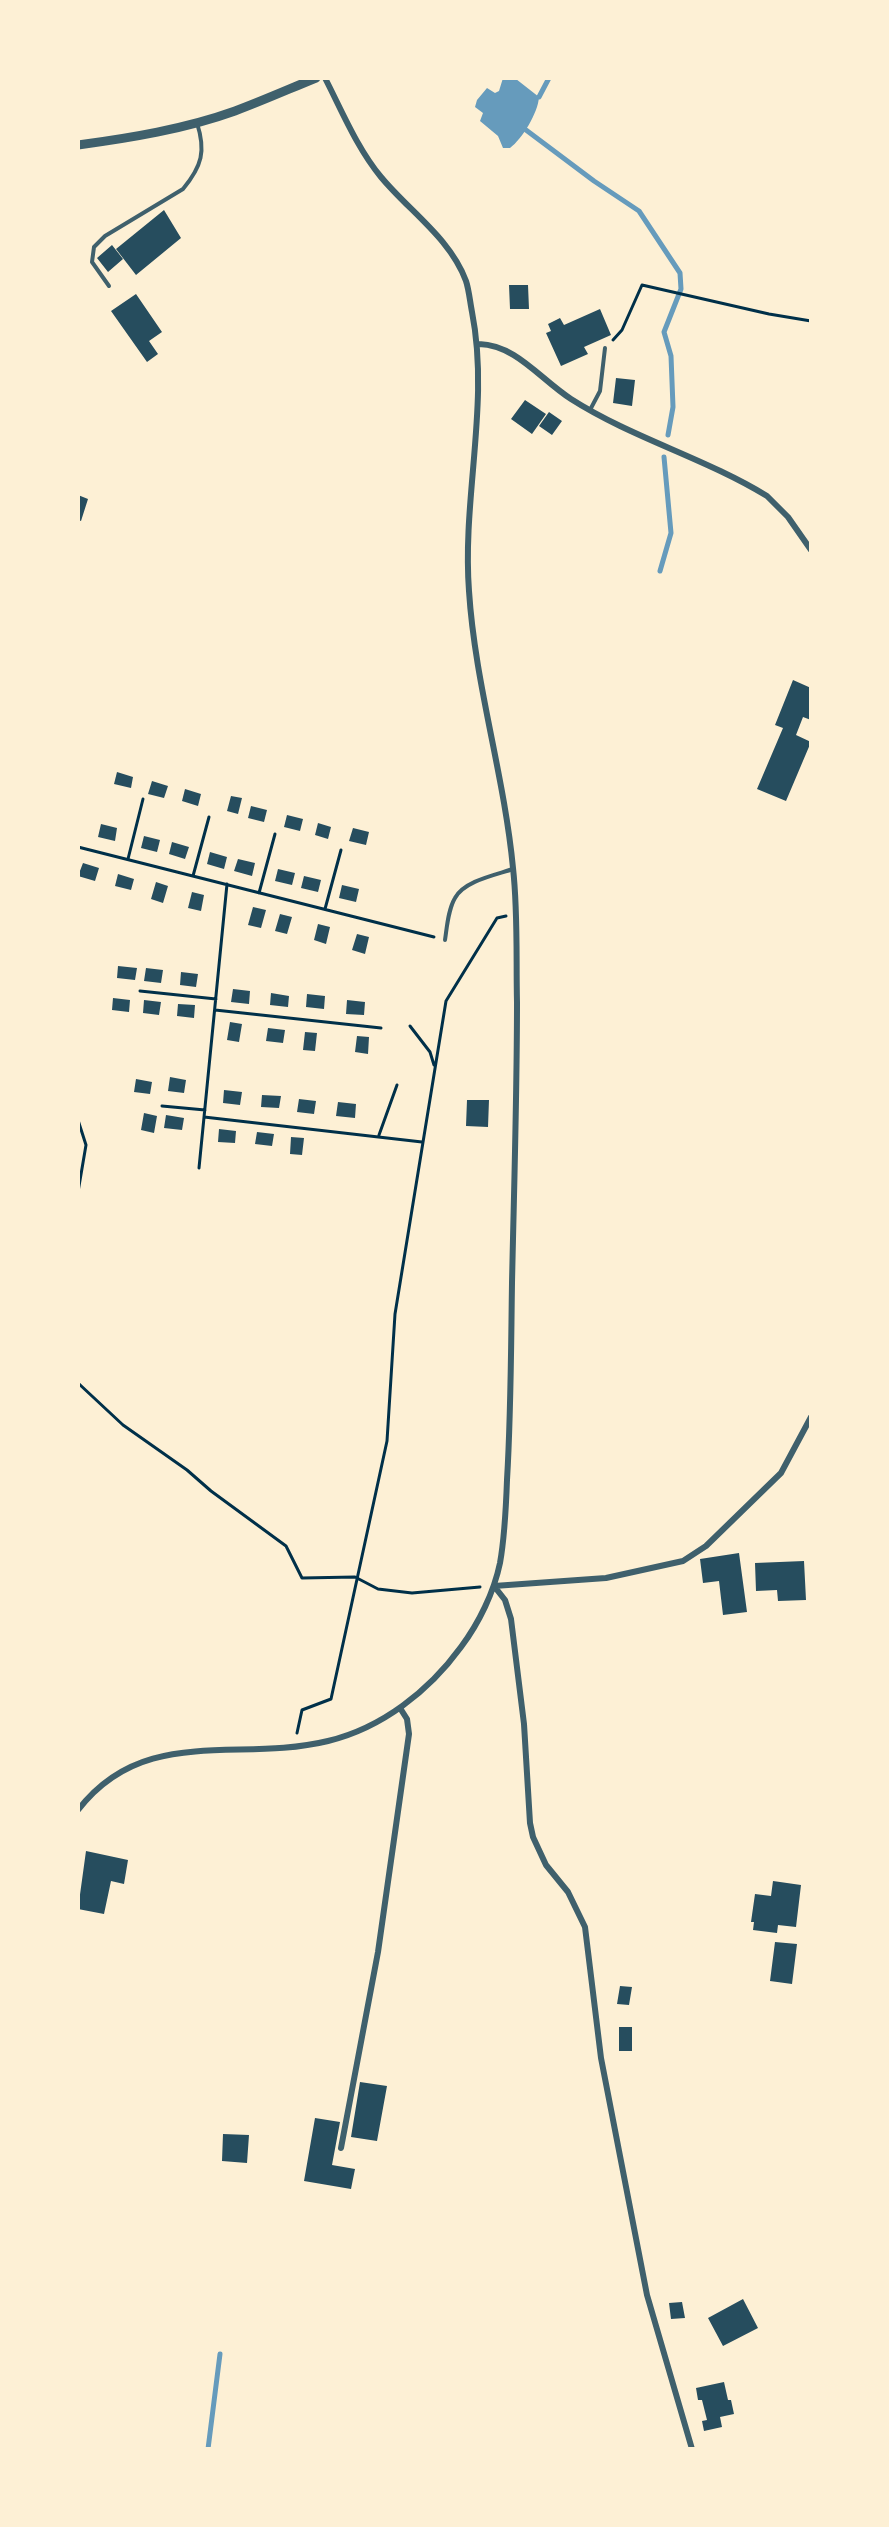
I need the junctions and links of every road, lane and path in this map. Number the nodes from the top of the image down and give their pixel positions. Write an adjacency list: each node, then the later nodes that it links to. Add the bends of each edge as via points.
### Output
1 (315, 78): 3 (street)
2 (325, 78): 7 (street, via 358,144 382,178 421,216 466,280)
3 (197, 122): 4 (street); 5 (lane, via 204,143 202,155 183,189 105,236 94,247 92,262)
4 (78, 145)
5 (109, 286)
6 (811, 321): 8 (path, via 642,285 622,330)
7 (478, 344): 9 (street, via 505,349); 17 (street, via 468,589)
8 (605, 348): 9 (lane, via 600,391)
9 (590, 410): 10 (street, via 767,496 788,517)
10 (811, 550)
11 (143, 799): 16 (path)
12 (209, 817): 18 (path)
13 (275, 834): 20 (path)
14 (78, 846): 16 (path)
15 (341, 850): 21 (path)
16 (128, 859): 18 (path)
17 (513, 869): 22 (street); 23 (lane, via 479,881 455,896)
18 (193, 876): 19 (path)
19 (227, 884): 20 (path); 25 (path)
20 (259, 892): 21 (path)
21 (326, 909): 23 (path)
22 (516, 914): 29 (path, via 497,918 446,1001); 42 (street, via 509,1451 504,1536)
23 (445, 940)
24 (140, 991): 25 (path)
25 (216, 999): 26 (path)
26 (214, 1010): 28 (path); 32 (path)
27 (410, 1026): 29 (path, via 430,1052)
28 (381, 1028)
29 (435, 1066): 36 (path)
30 (397, 1085): 35 (path)
31 (162, 1106): 32 (path)
32 (205, 1110): 33 (path)
33 (204, 1117): 35 (path); 37 (path)
34 (78, 1120): 38 (path, via 86,1145)
35 (379, 1135): 36 (path)
36 (422, 1142): 41 (path, via 395,1314 387,1441)
37 (199, 1168)
38 (78, 1192)
39 (78, 1383): 41 (path, via 123,1425 286,1546 302,1578)
40 (811, 1417): 42 (street, via 781,1473 706,1546 683,1561 606,1578)
41 (356, 1577): 42 (path, via 378,1589 412,1593); 44 (path, via 331,1699 302,1710)
42 (494, 1586): 43 (street, via 470,1635 446,1667); 47 (street, via 505,1600 511,1618 533,1837 585,1927 601,2058 647,2295)
43 (400, 1708): 44 (street, via 352,1734); 46 (street, via 407,1719 409,1734 378,1952)
44 (294, 1746): 45 (street, via 195,1751 139,1761 93,1791)
45 (78, 1810)
46 (341, 2148)
47 (692, 2449)

